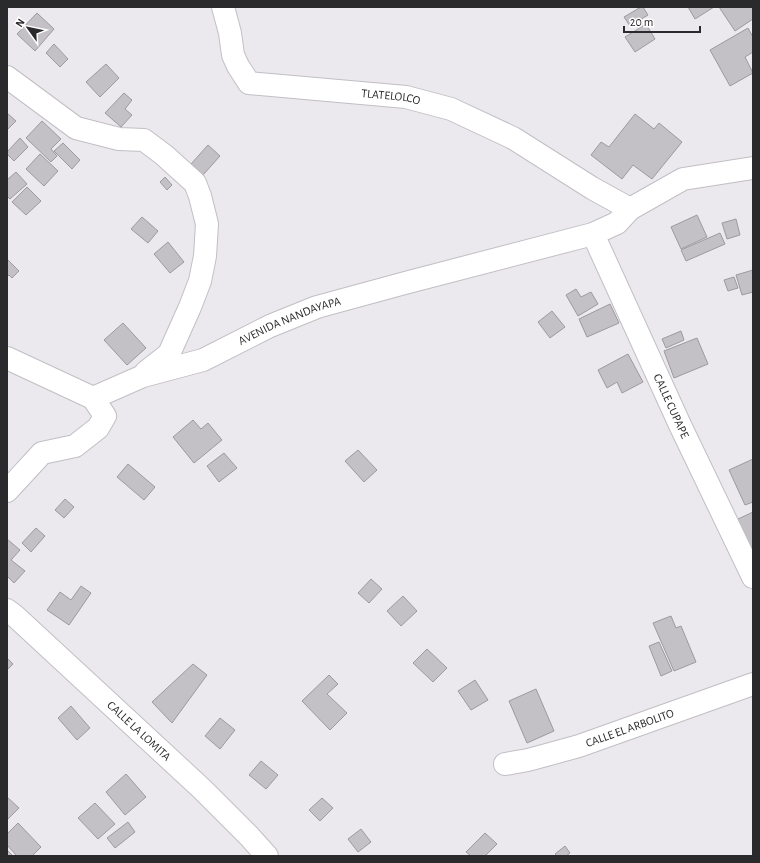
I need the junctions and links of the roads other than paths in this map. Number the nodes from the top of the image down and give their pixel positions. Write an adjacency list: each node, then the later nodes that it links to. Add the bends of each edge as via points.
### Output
1 (223, 7): 4 (street, TLATELOLCO, via 233,55 250,83 406,97 451,109 513,138)
2 (7, 77): 7 (street, via 76,128 119,138 144,140 195,183 207,224 200,281 169,354)
3 (753, 168): 4 (street, AVENIDA NANDAYAPA, via 683,179)
4 (630, 209): 5 (street, AVENIDA NANDAYAPA, via 617,223)
5 (593, 234): 7 (street, AVENIDA NANDAYAPA, via 317,307 270,326 203,360); 10 (street, CALLE CUPAPE, via 680,425)
6 (7, 358): 8 (street)
7 (143, 376): 8 (street, AVENIDA NANDAYAPA)
8 (93, 398): 9 (street, via 105,416 98,428 75,446 42,453)
9 (7, 491)
10 (753, 575)
11 (7, 610): 14 (street, CALLE LA LOMITA, via 202,788)
12 (753, 684): 13 (street, CALLE EL ARBOLITO, via 579,746)
13 (505, 764)
14 (267, 856)

